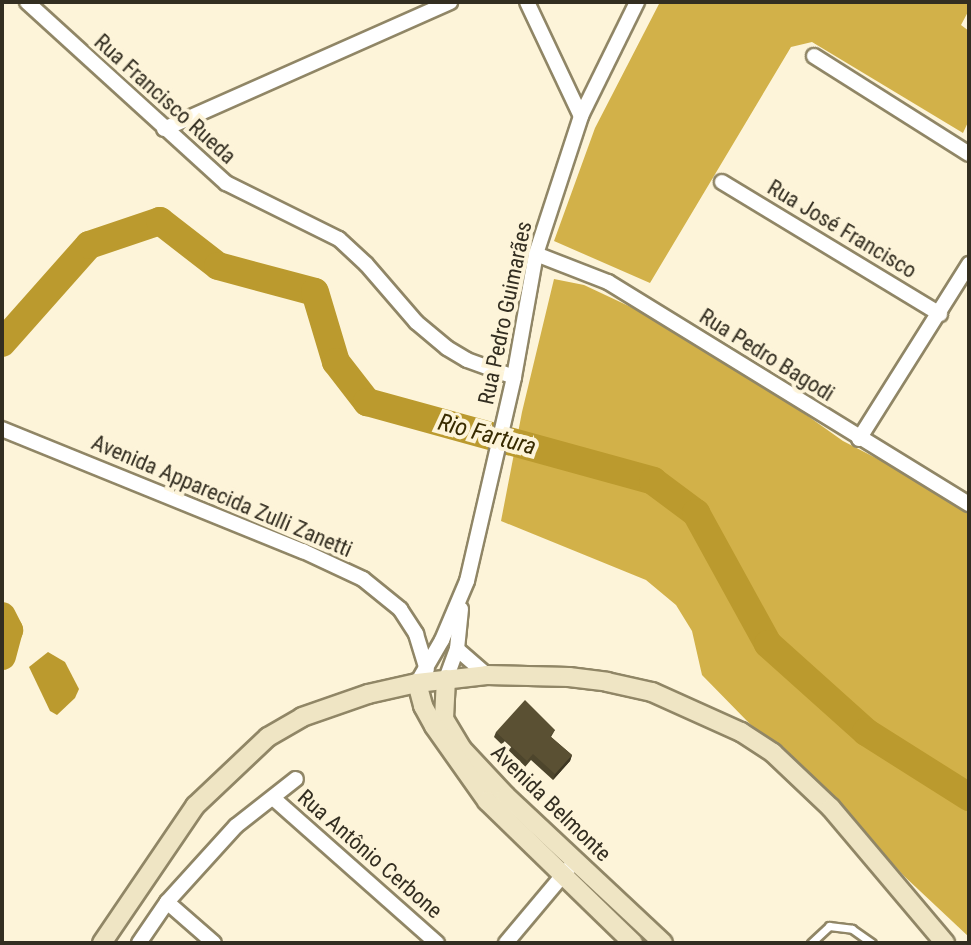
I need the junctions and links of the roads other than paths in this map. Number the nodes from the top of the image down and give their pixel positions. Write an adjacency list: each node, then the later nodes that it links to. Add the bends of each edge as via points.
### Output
1 (450, 2): 7 (street)
2 (527, 2): 6 (street)
3 (637, 2): 6 (street, Rua Pedro Guimarães)
4 (32, 3): 7 (street, Rua Francisco Rueda)
5 (814, 56): 8 (street)
6 (581, 116): 10 (street, Rua Pedro Guimarães)
7 (164, 129): 13 (street, Rua Francisco Rueda, via 226,183 339,239 447,348)
8 (969, 154)
9 (722, 182): 12 (street, Rua José Francisco)
10 (536, 254): 13 (street, Rua Pedro Guimarães); 15 (street, Rua Pedro Bagodi, via 608,282)
11 (969, 264): 12 (street)
12 (940, 314): 15 (street)
13 (514, 377): 17 (street, Rua Pedro Guimarães)
14 (2, 429): 18 (street, Avenida Apparecida Zulli Zanetti, via 363,579 400,609)
15 (859, 439): 16 (street, Rua Pedro Bagodi)
16 (969, 504)
17 (467, 581): 19 (street); 20 (street, Rua Pedro Guimarães)
18 (416, 634): 20 (street); 24 (street, Avenida Apparecida Zulli Zanetti)
19 (457, 649): 20 (street, via 448,656); 21 (street); 23 (street)
20 (436, 652): 24 (street, Rua Pedro Guimarães)
21 (487, 675): 22 (main road); 23 (main road)
22 (540, 676): 23 (main road); 39 (main road, via 652,692 708,714 773,753 831,808)
23 (444, 686): 24 (main road); 27 (main road, Avenida Belmonte, via 444,719 462,749)
24 (419, 690): 28 (main road, Avenida Belmonte, via 446,746 487,801); 30 (main road, via 352,699 302,717 268,737 195,806)
25 (296, 779): 26 (street)
26 (273, 798): 29 (street, via 236,826); 33 (street, Rua Antônio Cerbone)
27 (575, 859): 28 (street); 36 (main road, Avenida Belmonte)
28 (564, 875): 34 (street); 35 (main road, Avenida Belmonte)
29 (167, 902): 31 (street); 32 (street)
30 (102, 943)
31 (139, 943)
32 (214, 943)
33 (437, 943)
34 (506, 943)
35 (633, 943)
36 (663, 943)
37 (811, 943): 38 (lane, via 829,926 852,929)
38 (872, 943)
39 (945, 943)

